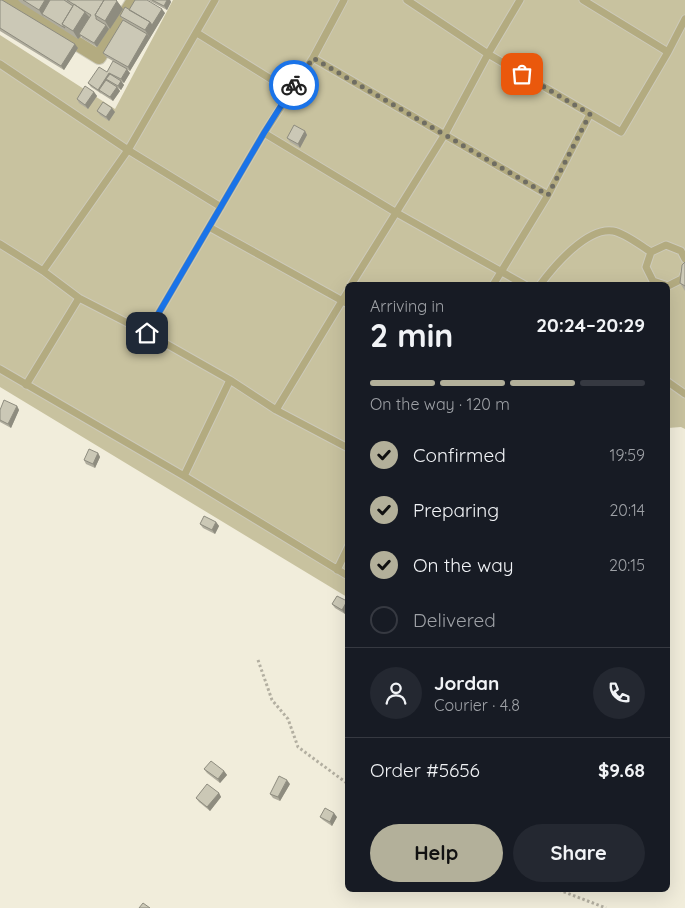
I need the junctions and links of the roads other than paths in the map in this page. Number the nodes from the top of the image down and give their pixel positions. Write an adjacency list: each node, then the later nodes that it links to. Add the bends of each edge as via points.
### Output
1 (6, 0): 7 (street, via 99,58)
2 (215, 0): 9 (lane)
3 (344, 0): 12 (lane)
4 (407, 0): 11 (lane)
5 (520, 0): 11 (lane)
6 (582, 0): 10 (lane)
7 (128, 2)
8 (685, 19): 10 (lane)
9 (197, 33): 14 (lane); 18 (lane)
10 (668, 52): 15 (lane, via 621,132)
11 (488, 54): 15 (lane); 17 (lane)
12 (313, 58): 14 (lane); 17 (lane)
13 (0, 64): 18 (lane)
14 (290, 91): 16 (lane)
15 (590, 114): 19 (lane)
16 (264, 133): 20 (lane); 21 (lane)
17 (445, 134): 19 (lane); 21 (lane)
18 (128, 150): 20 (lane); 26 (lane)
19 (548, 195): 27 (lane)
20 (221, 207): 22 (lane)
21 (395, 212): 27 (lane); 29 (lane)
22 (209, 228): 36 (lane); 37 (lane)
23 (0, 244): 26 (lane)
24 (652, 252): 25 (lane, via 666,245 681,250); 32 (lane, via 615,231 600,232 554,265); 33 (lane, via 646,267)
25 (685, 259)
26 (43, 271): 35 (lane)
27 (501, 272): 30 (lane); 31 (lane)
28 (685, 272): 34 (lane, via 682,279)
29 (353, 282)
30 (495, 282)
31 (519, 282)
32 (542, 282)
33 (656, 282)
34 (670, 284)
35 (79, 298): 37 (lane); 41 (lane)
36 (345, 302): 43 (lane)
37 (147, 333): 39 (lane)
38 (0, 369): 41 (lane)
39 (230, 380): 43 (lane); 45 (lane)
40 (670, 383): 42 (lane)
41 (26, 385): 45 (lane)
42 (685, 394)
43 (276, 410): 44 (lane)
44 (345, 446)
45 (184, 476): 47 (lane)
46 (345, 553): 47 (lane)
47 (337, 570): 48 (lane)
48 (345, 574)

